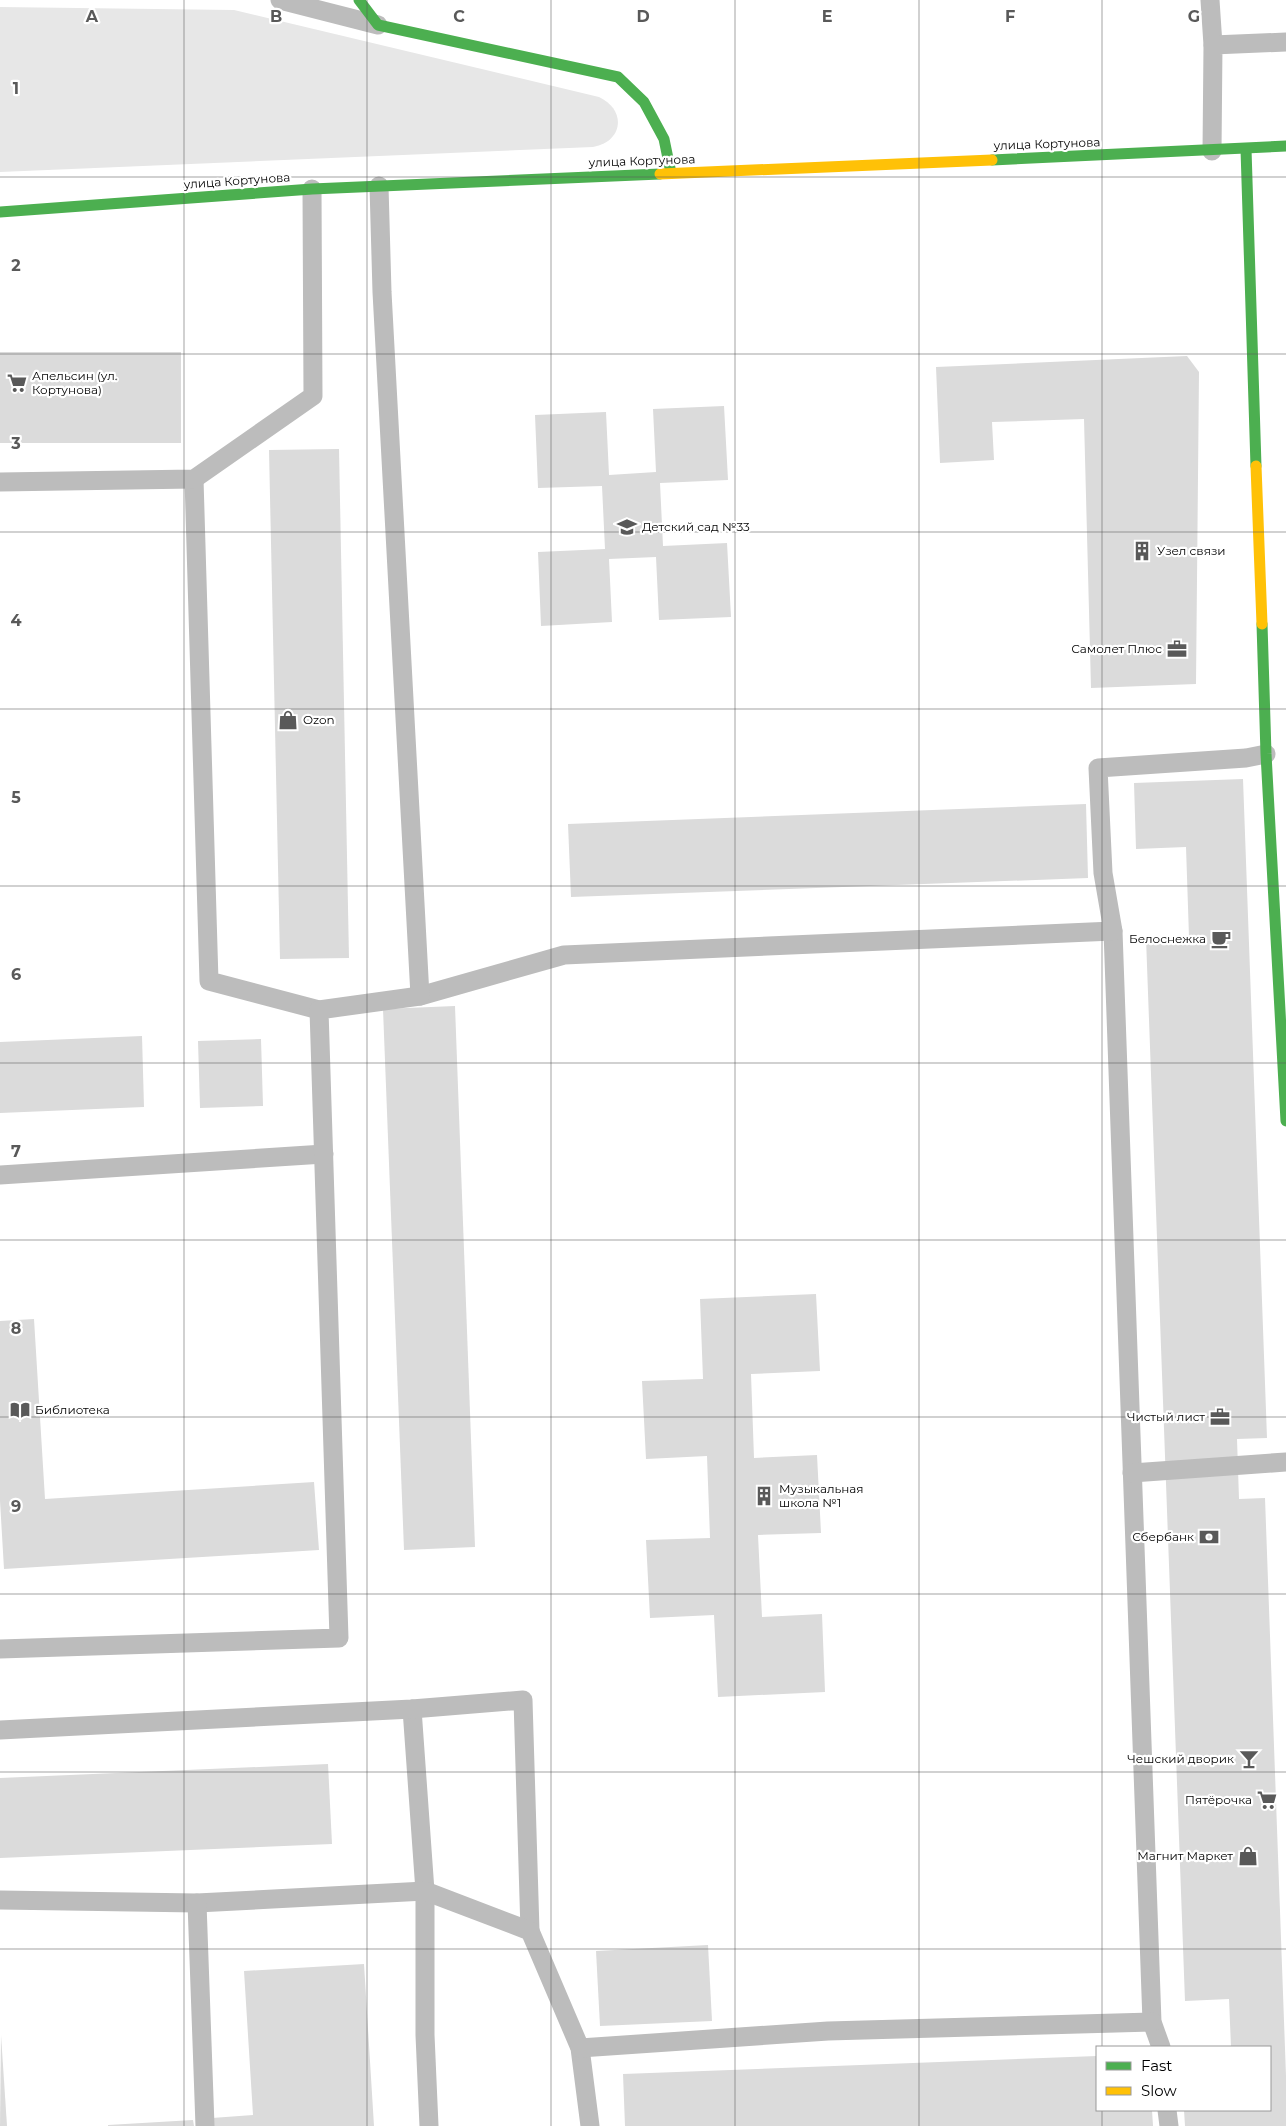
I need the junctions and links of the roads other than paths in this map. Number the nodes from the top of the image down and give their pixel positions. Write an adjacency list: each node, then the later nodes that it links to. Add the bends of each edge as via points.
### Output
1 (280, 0): 4 (lane)
2 (359, 0): 4 (street)
3 (1210, 0): 6 (lane)
4 (378, 25): 10 (street, via 618,77 644,102 664,139)
5 (1286, 42): 6 (lane)
6 (1212, 45): 9 (lane)
7 (1286, 146): 8 (street, улица Кортунова)
8 (1246, 149): 9 (street, улица Кортунова); 16 (street)
9 (1212, 151): 10 (street, улица Кортунова)
10 (671, 173): 11 (street, улица Кортунова)
11 (379, 186): 12 (street, улица Кортунова); 18 (lane)
12 (312, 189): 13 (street, улица Кортунова); 14 (lane, via 313,396)
13 (0, 212)
14 (194, 479): 15 (lane); 19 (lane, via 209,981)
15 (0, 482)
16 (1266, 754): 17 (lane, via 1098,768 1103,874); 20 (street)
17 (1113, 931): 18 (lane, via 564,955); 24 (lane)
18 (420, 996): 19 (lane)
19 (319, 1010): 21 (lane)
20 (1286, 1121)
21 (324, 1154): 22 (lane); 25 (lane, via 339,1638)
22 (0, 1175)
23 (1286, 1462): 24 (lane)
24 (1132, 1473): 32 (lane)
25 (0, 1649)
26 (412, 1709): 27 (lane); 28 (lane); 31 (lane, via 524,1700)
27 (0, 1730)
28 (425, 1891): 30 (lane); 31 (lane); 37 (lane)
29 (0, 1900): 30 (lane)
30 (197, 1903): 36 (lane)
31 (530, 1931): 34 (lane)
32 (1152, 2022): 33 (lane); 34 (lane, via 828,2031)
33 (1161, 2046)
34 (580, 2048): 38 (lane)
35 (1167, 2111): 39 (lane)
36 (205, 2126)
37 (429, 2126)
38 (590, 2126)
39 (1168, 2126)

